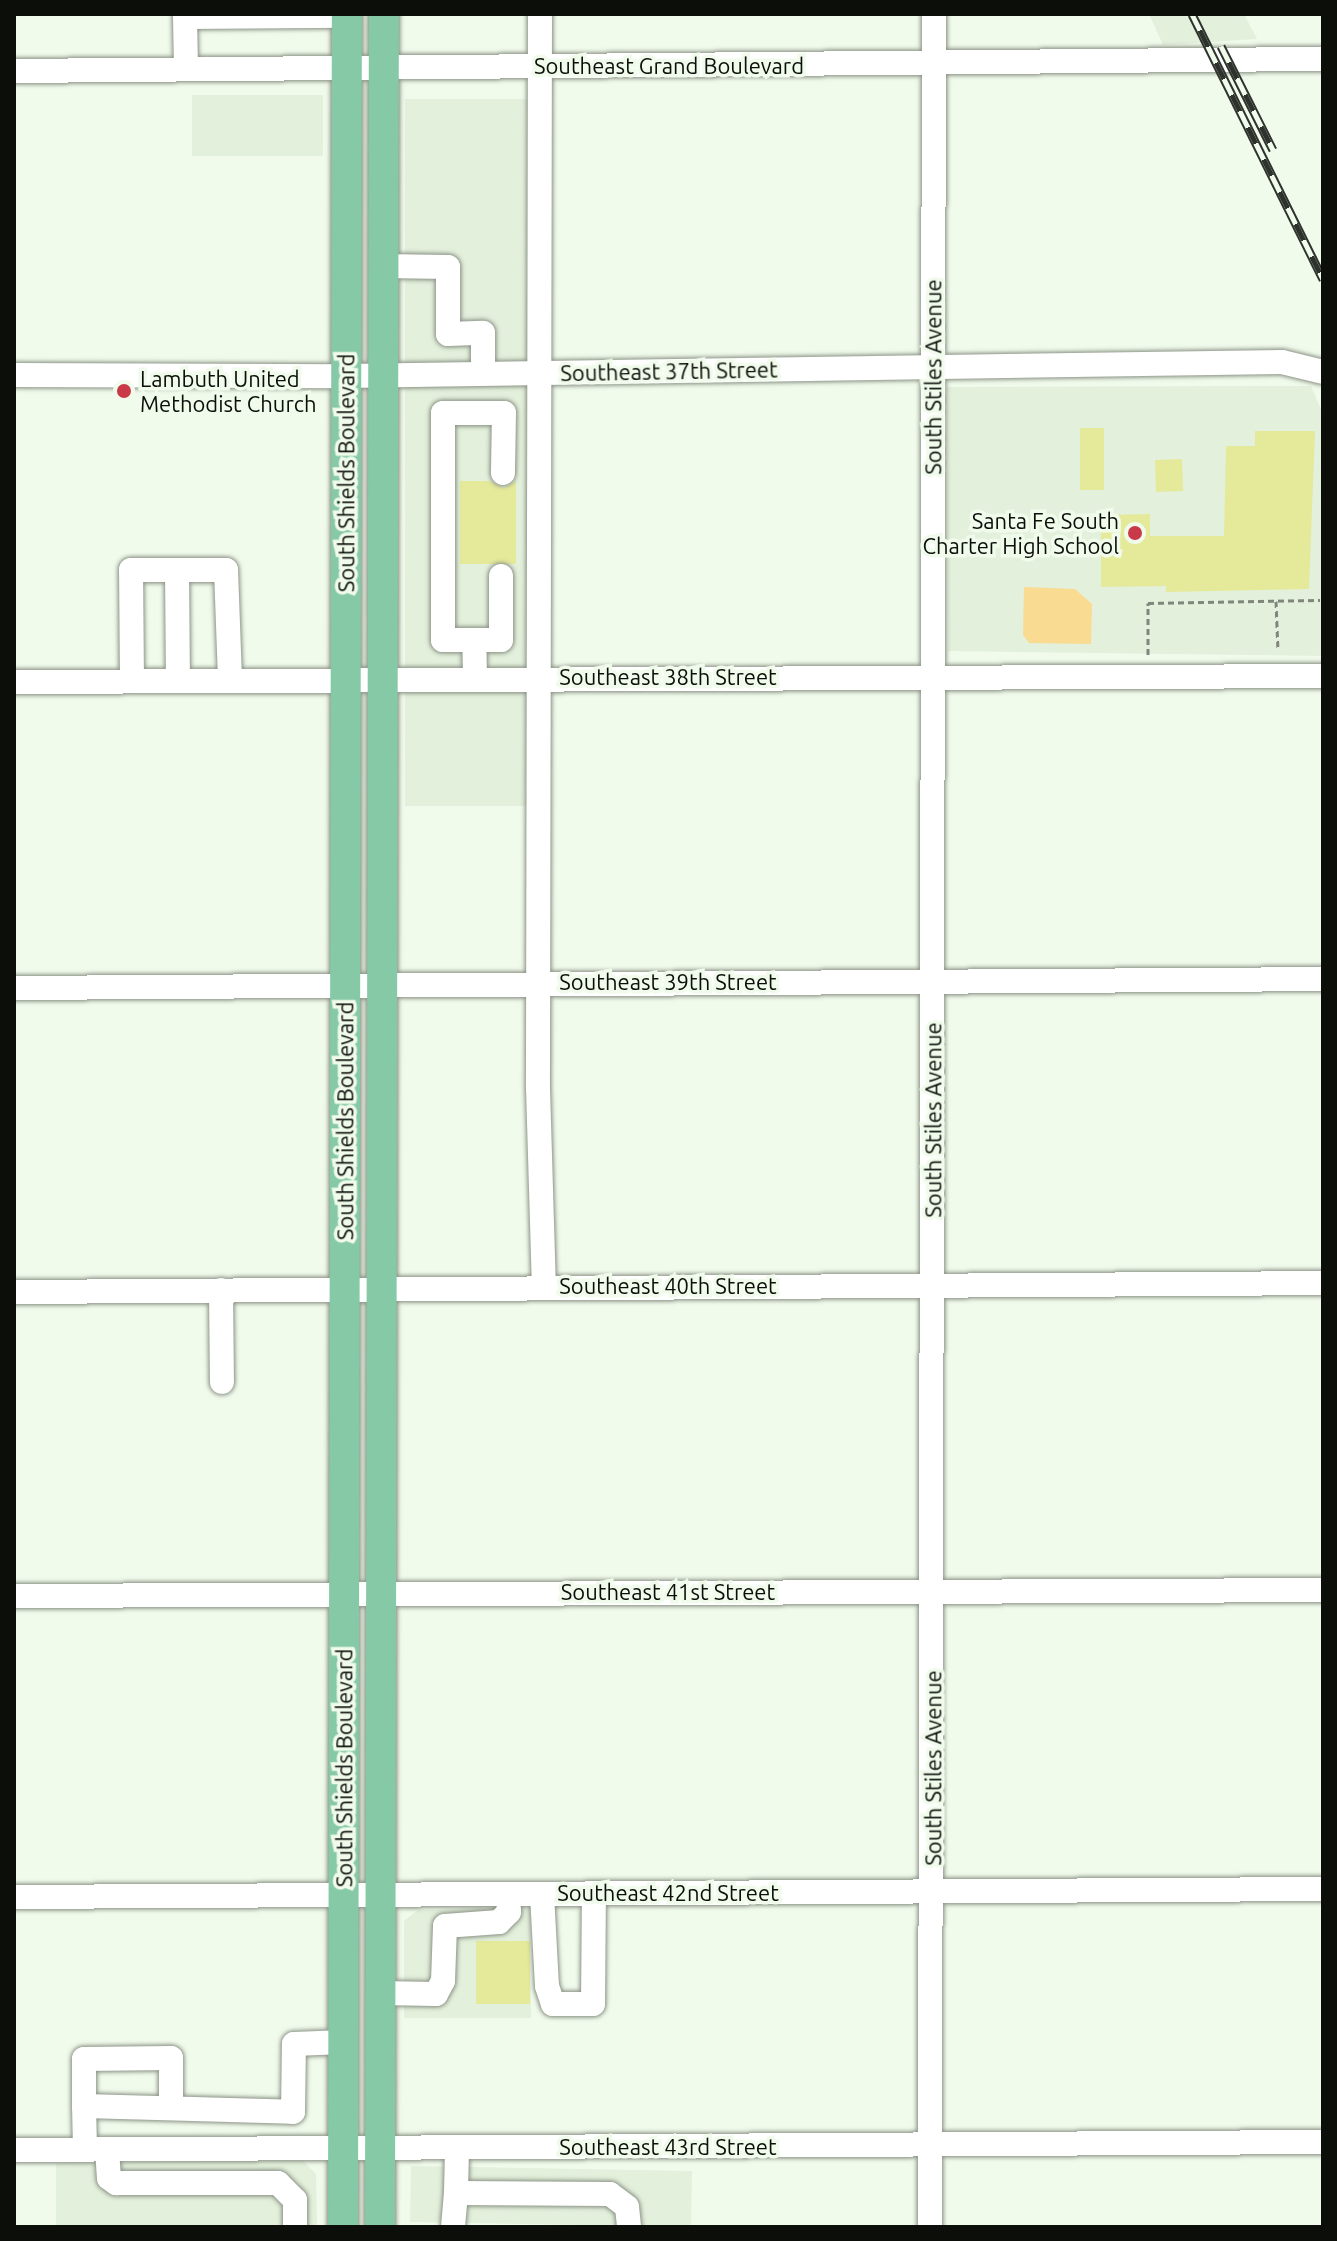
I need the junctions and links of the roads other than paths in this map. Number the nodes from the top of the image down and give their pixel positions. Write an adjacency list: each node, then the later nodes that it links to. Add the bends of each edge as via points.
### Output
1 (384, 14): 8 (main road, South Shields Boulevard)
2 (540, 14): 6 (street)
3 (934, 14): 9 (street, South Stiles Avenue)
4 (347, 15): 7 (main road, South Shields Boulevard); 10 (street, via 185,17)
5 (1323, 59): 9 (street, Southeast Grand Boulevard)
6 (540, 66): 8 (street, Southeast Grand Boulevard); 9 (street, Southeast Grand Boulevard); 14 (street)
7 (347, 67): 8 (street, Southeast Grand Boulevard); 10 (street, Southeast Grand Boulevard); 19 (main road, South Shields Boulevard)
8 (384, 67): 12 (main road, South Shields Boulevard)
9 (935, 67): 13 (street, South Stiles Avenue)
10 (186, 69): 11 (street, Southeast Grand Boulevard)
11 (14, 71)
12 (383, 266): 16 (main road, South Shields Boulevard); 17 (street, via 448,267 448,334 483,333)
13 (932, 368): 14 (street, Southeast 37th Street); 15 (street, Southeast 37th Street, via 1282,362); 25 (street, South Stiles Avenue)
14 (542, 372): 17 (street, Southeast 37th Street); 27 (street)
15 (1323, 372)
16 (383, 373): 17 (street, Southeast 37th Street); 19 (street, Southeast 37th Street); 31 (main road, South Shields Boulevard)
17 (476, 373): 20 (street)
18 (14, 375): 19 (street, Southeast 37th Street)
19 (345, 376): 30 (main road, South Shields Boulevard)
20 (470, 413): 21 (street, via 504,413); 24 (street, via 443,413 443,640)
21 (503, 473)
22 (177, 570): 29 (street, via 226,570); 32 (street, via 131,570); 33 (street)
23 (501, 576): 24 (street, via 501,640)
24 (474, 640): 28 (street)
25 (934, 676): 26 (street, Southeast 38th Street); 27 (street, Southeast 38th Street); 36 (street, South Stiles Avenue)
26 (1323, 676)
27 (542, 678): 28 (street, Southeast 38th Street); 37 (street)
28 (475, 679): 31 (street, Southeast 38th Street)
29 (230, 680): 30 (street, Southeast 38th Street); 33 (street, Southeast 38th Street)
30 (346, 680): 31 (street, Southeast 38th Street); 39 (main road, South Shields Boulevard)
31 (383, 680): 38 (main road, South Shields Boulevard)
32 (132, 681): 33 (street, Southeast 38th Street); 34 (street, Southeast 38th Street)
33 (178, 681)
34 (14, 682)
35 (1323, 979): 36 (street, Southeast 39th Street)
36 (932, 980): 37 (street, Southeast 39th Street); 42 (street, South Stiles Avenue)
37 (542, 983): 38 (street, Southeast 39th Street); 43 (street, via 538,1088)
38 (382, 984): 39 (street, Southeast 39th Street); 44 (main road, South Shields Boulevard)
39 (345, 985): 40 (street, Southeast 39th Street); 45 (main road, South Shields Boulevard)
40 (14, 988)
41 (1323, 1283): 42 (street, Southeast 40th Street)
42 (934, 1285): 43 (street, Southeast 40th Street); 49 (street, South Stiles Avenue)
43 (544, 1287): 44 (street, Southeast 40th Street)
44 (381, 1288): 45 (street, Southeast 40th Street); 51 (main road, South Shields Boulevard)
45 (345, 1289): 46 (street, Southeast 40th Street); 52 (main road, South Shields Boulevard)
46 (221, 1290): 47 (street, Southeast 40th Street); 48 (street)
47 (14, 1292)
48 (222, 1382)
49 (932, 1590): 50 (street, Southeast 41st Street); 51 (street, Southeast 41st Street); 55 (street, South Stiles Avenue)
50 (1323, 1590)
51 (381, 1594): 52 (street, Southeast 41st Street); 59 (main road, South Shields Boulevard)
52 (345, 1595): 53 (street, Southeast 41st Street); 60 (main road, South Shields Boulevard)
53 (14, 1596)
54 (1323, 1889): 55 (street, Southeast 42nd Street)
55 (933, 1892): 58 (street, Southeast 42nd Street); 67 (street, South Stiles Avenue)
56 (508, 1894): 57 (street, Southeast 42nd Street); 59 (street, Southeast 42nd Street); 62 (street, via 509,1912 499,1922 445,1926 443,1981 436,1994)
57 (542, 1894): 58 (street, Southeast 42nd Street); 58 (street, via 547,1986 553,2004 593,2004)
58 (594, 1894)
59 (381, 1895): 60 (street, Southeast 42nd Street); 62 (main road, South Shields Boulevard)
60 (343, 1896): 61 (street, Southeast 42nd Street); 63 (main road, South Shields Boulevard)
61 (14, 1897)
62 (380, 1993): 71 (main road, South Shields Boulevard)
63 (344, 2042): 65 (street, via 294,2044 293,2112 196,2113); 70 (main road, South Shields Boulevard)
64 (84, 2106): 65 (street); 65 (street, via 84,2059 171,2058); 73 (street)
65 (171, 2106)
66 (1323, 2142): 67 (street, Southeast 43rd Street)
67 (930, 2145): 68 (street, Southeast 43rd Street); 81 (street, South Stiles Avenue)
68 (457, 2148): 71 (street, Southeast 43rd Street); 75 (street)
69 (271, 2149): 70 (street, Southeast 43rd Street); 73 (street, Southeast 43rd Street); 74 (street)
70 (344, 2149): 71 (street, Southeast 43rd Street); 77 (main road, South Shields Boulevard)
71 (381, 2149): 78 (main road, South Shields Boulevard)
72 (14, 2150): 73 (street, Southeast 43rd Street)
73 (96, 2150): 74 (street, via 116,2183)
74 (271, 2183): 76 (street, via 290,2190)
75 (456, 2193): 79 (street); 80 (street, via 610,2194 627,2207)
76 (295, 2227)
77 (343, 2227)
78 (380, 2227)
79 (453, 2227)
80 (629, 2227)
81 (930, 2227)

